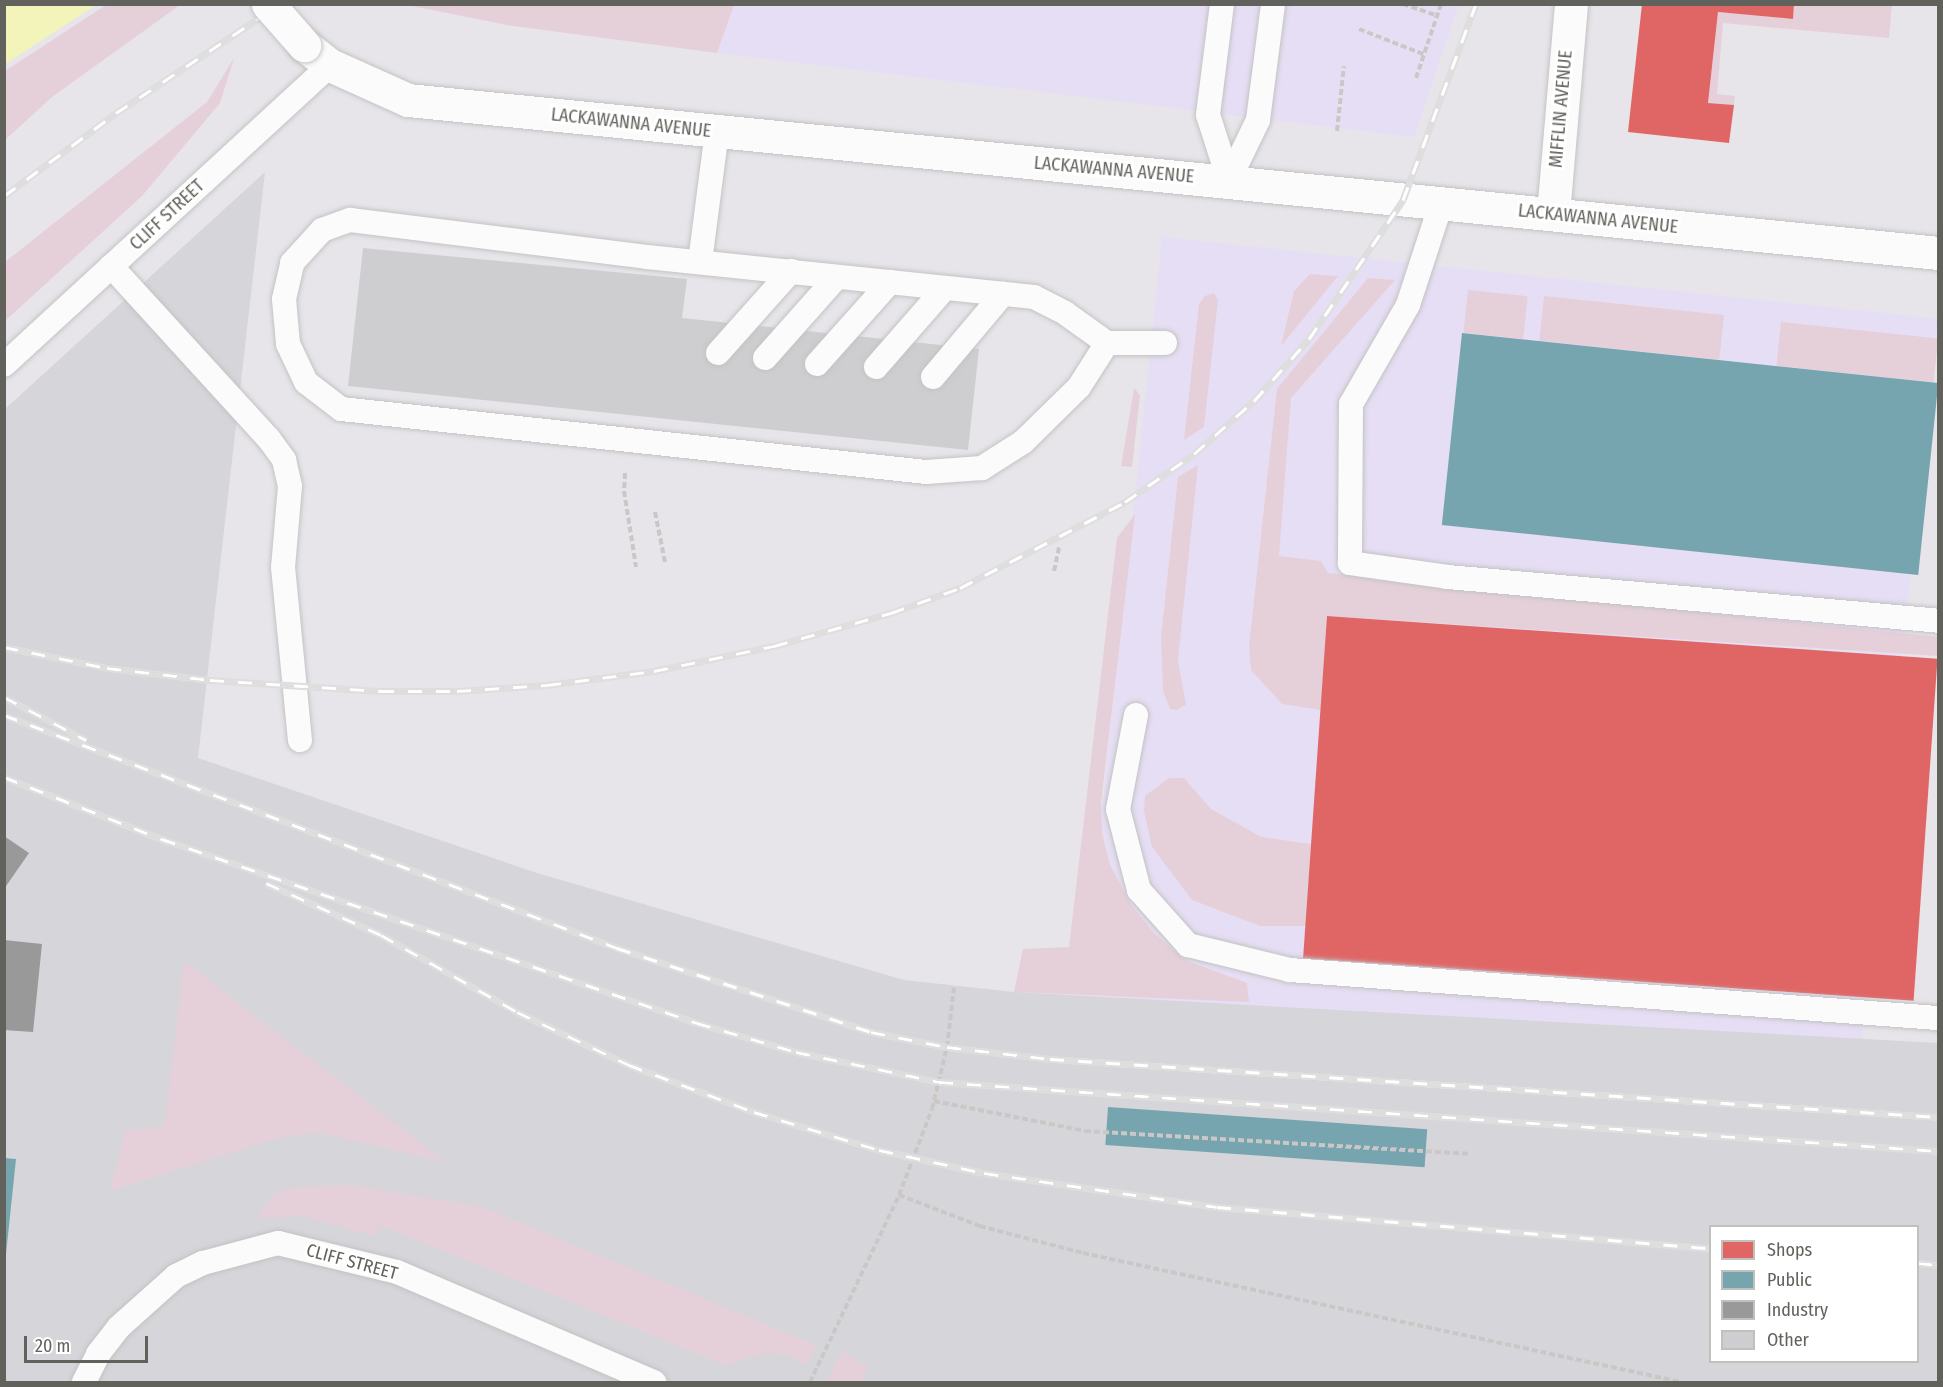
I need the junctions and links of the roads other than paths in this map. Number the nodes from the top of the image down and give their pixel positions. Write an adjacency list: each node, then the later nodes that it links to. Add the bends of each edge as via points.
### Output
1 (268, 4): 5 (main road, LACKAWANNA AVENUE, bridge, via 304,45)
2 (1222, 4): 7 (lane, via 1208,115)
3 (1273, 4): 7 (lane, via 1258,120)
4 (1571, 4): 9 (main road, MIFFLIN AVENUE)
5 (330, 65): 6 (main road, LACKAWANNA AVENUE, via 408,100); 12 (lane, CLIFF STREET)
6 (717, 131): 7 (main road, LACKAWANNA AVENUE); 11 (lane)
7 (1229, 180): 8 (main road, LACKAWANNA AVENUE)
8 (1441, 204): 9 (main road, LACKAWANNA AVENUE); 26 (lane, via 1408,305 1351,404 1350,563 1448,577)
9 (1553, 214): 10 (main road, LACKAWANNA AVENUE)
10 (1938, 253)
11 (700, 262): 13 (lane); 18 (lane, via 350,220 322,230 292,263 284,299 288,344 306,382 341,409 926,472 982,468 1023,442 1079,387)
12 (111, 266): 23 (lane, CLIFF STREET); 28 (lane, via 284,460 290,486 283,567)
13 (791, 271): 14 (lane); 20 (lane)
14 (837, 277): 15 (lane); 21 (lane)
15 (890, 282): 16 (lane); 22 (lane)
16 (945, 288): 17 (lane); 24 (lane)
17 (1003, 294): 18 (lane, via 1034,297); 25 (lane)
18 (1107, 343): 19 (lane)
19 (1165, 343)
20 (718, 353)
21 (765, 358)
22 (816, 364)
23 (4, 365)
24 (876, 367)
25 (933, 376)
26 (1938, 621)
27 (1136, 715): 29 (lane, via 1118,808 1139,890 1188,945 1290,970)
28 (300, 740)
29 (1938, 1018)
30 (84, 1383): 31 (lane, CLIFF STREET, via 98,1354 119,1327 176,1276 203,1263 278,1244 397,1272)
31 (654, 1383)

